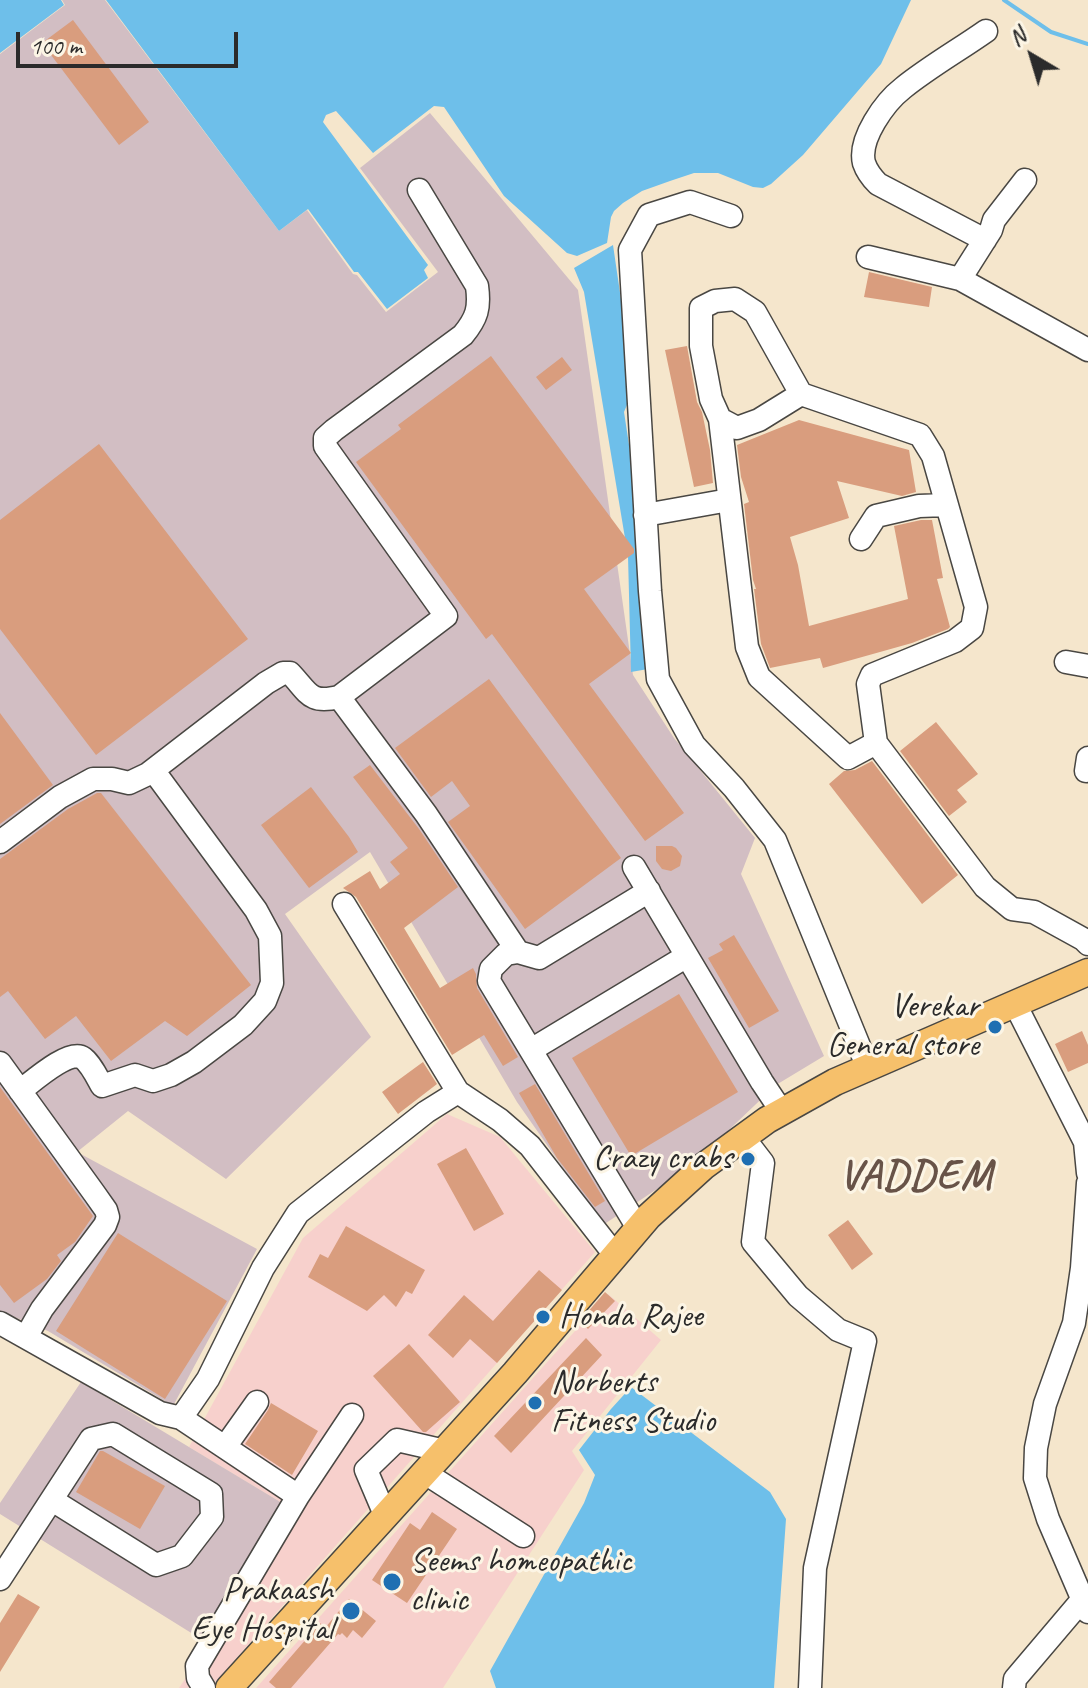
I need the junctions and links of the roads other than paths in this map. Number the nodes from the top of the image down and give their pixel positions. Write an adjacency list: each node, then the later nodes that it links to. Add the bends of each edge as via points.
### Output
1 (986, 31): 5 (street, via 900,90 878,116 863,160 878,184)
2 (1025, 180): 5 (street)
3 (419, 190): 17 (street, via 477,286 475,320 463,335 334,430 325,446 446,616)
4 (731, 216): 13 (street, via 690,202 649,215 630,250)
5 (985, 240): 7 (street)
6 (868, 257): 7 (street)
7 (960, 279): 8 (street)
8 (1088, 350)
9 (801, 394): 10 (street, via 737,428); 10 (street, via 755,312 735,299 715,301 701,308 701,346); 12 (street, via 920,435 933,456)
10 (720, 419): 11 (street)
11 (729, 500): 13 (street); 18 (street, via 747,647 759,677 848,758)
12 (946, 505): 14 (street, via 876,516); 18 (street, via 976,607 972,628 955,641 872,675 868,684)
13 (645, 515): 31 (street, via 658,679 694,745 775,840)
14 (861, 539)
15 (1066, 662): 16 (street)
16 (1088, 666)
17 (339, 697): 19 (street, via 313,698 290,673 283,673); 25 (street)
18 (876, 743): 24 (street, via 985,887 1012,909 1034,912)
19 (153, 770): 20 (street, via 129,783 93,779); 32 (street, via 228,869 270,936 272,983 265,1001 243,1025 171,1075 153,1081 135,1075 102,1086 77,1055)
20 (0, 842)
21 (634, 867): 22 (street)
22 (649, 891): 25 (street, via 539,958); 26 (street)
23 (344, 904): 33 (street)
24 (1088, 944)
25 (518, 952): 29 (street, via 506,954 491,969 489,981)
26 (687, 956): 29 (street); 34 (street)
27 (1088, 972): 28 (main road)
28 (1015, 1004): 31 (main road); 36 (street)
29 (531, 1050): 39 (street)
30 (0, 1063): 32 (street)
31 (868, 1068): 34 (main road)
32 (20, 1091): 42 (street, via 108,1217)
33 (458, 1092): 40 (street, via 530,1146); 45 (street, via 298,1213 263,1268 208,1379)
34 (782, 1112): 35 (main road)
35 (743, 1137): 39 (main road); 57 (street, via 763,1163 753,1242 798,1296 838,1330 865,1341 815,1568)
36 (1087, 1142): 37 (street)
37 (1088, 1173)
38 (1088, 1183): 54 (street, via 1074,1323 1045,1404 1035,1478)
39 (638, 1228): 40 (main road)
40 (615, 1255): 47 (main road)
41 (0, 1323): 42 (street)
42 (26, 1337): 45 (street, via 160,1413)
43 (257, 1402): 46 (street)
44 (352, 1415): 49 (street)
45 (181, 1418): 46 (street)
46 (225, 1447): 49 (street)
47 (445, 1451): 48 (main road); 51 (street, via 397,1440 366,1470)
48 (425, 1473): 51 (main road); 52 (street)
49 (298, 1496): 55 (street, via 197,1666)
50 (52, 1500): 50 (street, via 91,1439 113,1434 211,1494 212,1517 182,1556 156,1565); 53 (street)
51 (386, 1517): 56 (main road)
52 (523, 1536)
53 (0, 1579)
54 (1085, 1606): 58 (street, via 1015,1679)
55 (204, 1688)
56 (229, 1688)
57 (810, 1688)
58 (1014, 1688)

